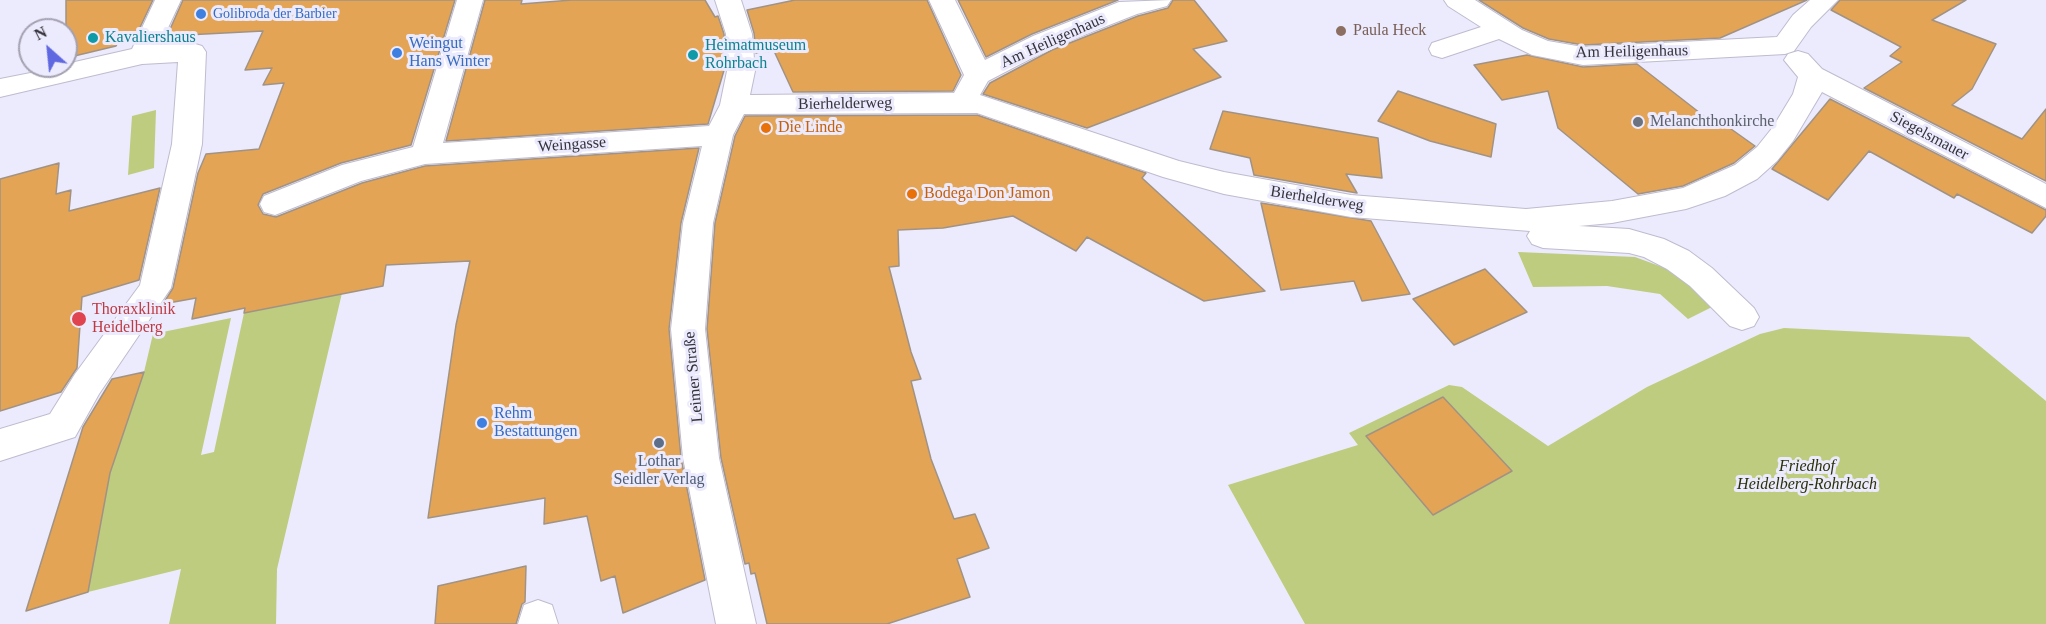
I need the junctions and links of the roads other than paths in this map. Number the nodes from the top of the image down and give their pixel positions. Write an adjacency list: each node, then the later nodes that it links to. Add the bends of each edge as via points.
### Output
1 (168, 0): 11 (street)
2 (470, 0): 18 (street)
3 (728, 0): 16 (street, Leimer Straße, via 739,34 741,71)
4 (942, 0): 12 (street)
5 (1158, 0): 12 (street, Am Heiligenhaus, via 1042,42)
6 (1457, 0): 8 (street, Am Heiligenhaus)
7 (1825, 0): 9 (street, via 1802,21)
8 (1502, 29): 9 (street, Am Heiligenhaus, via 1542,49 1583,56); 10 (street)
9 (1785, 45): 13 (street)
10 (1442, 50)
11 (142, 55): 14 (street); 23 (street, via 192,52 187,144 154,288 62,426)
12 (978, 75): 15 (street)
13 (1812, 75): 19 (street, Siegelsmauer); 21 (street, Bierhelderweg, via 1808,94 1767,154 1746,172 1686,198 1612,212 1536,219)
14 (0, 88)
15 (962, 102): 16 (street, Bierhelderweg); 21 (street, Bierhelderweg, via 980,104 1174,170 1224,183 1351,206)
16 (734, 105): 17 (street, Leimer Straße)
17 (719, 135): 18 (street, Weingasse); 24 (street, Leimer Straße, via 698,223 688,328 702,458)
18 (425, 154): 20 (street, Weingasse, via 352,172)
19 (2046, 197)
20 (276, 204)
21 (1403, 211): 22 (street, via 1438,231 1629,241 1653,248 1701,277)
22 (1742, 317)
23 (0, 445)
24 (729, 622)

